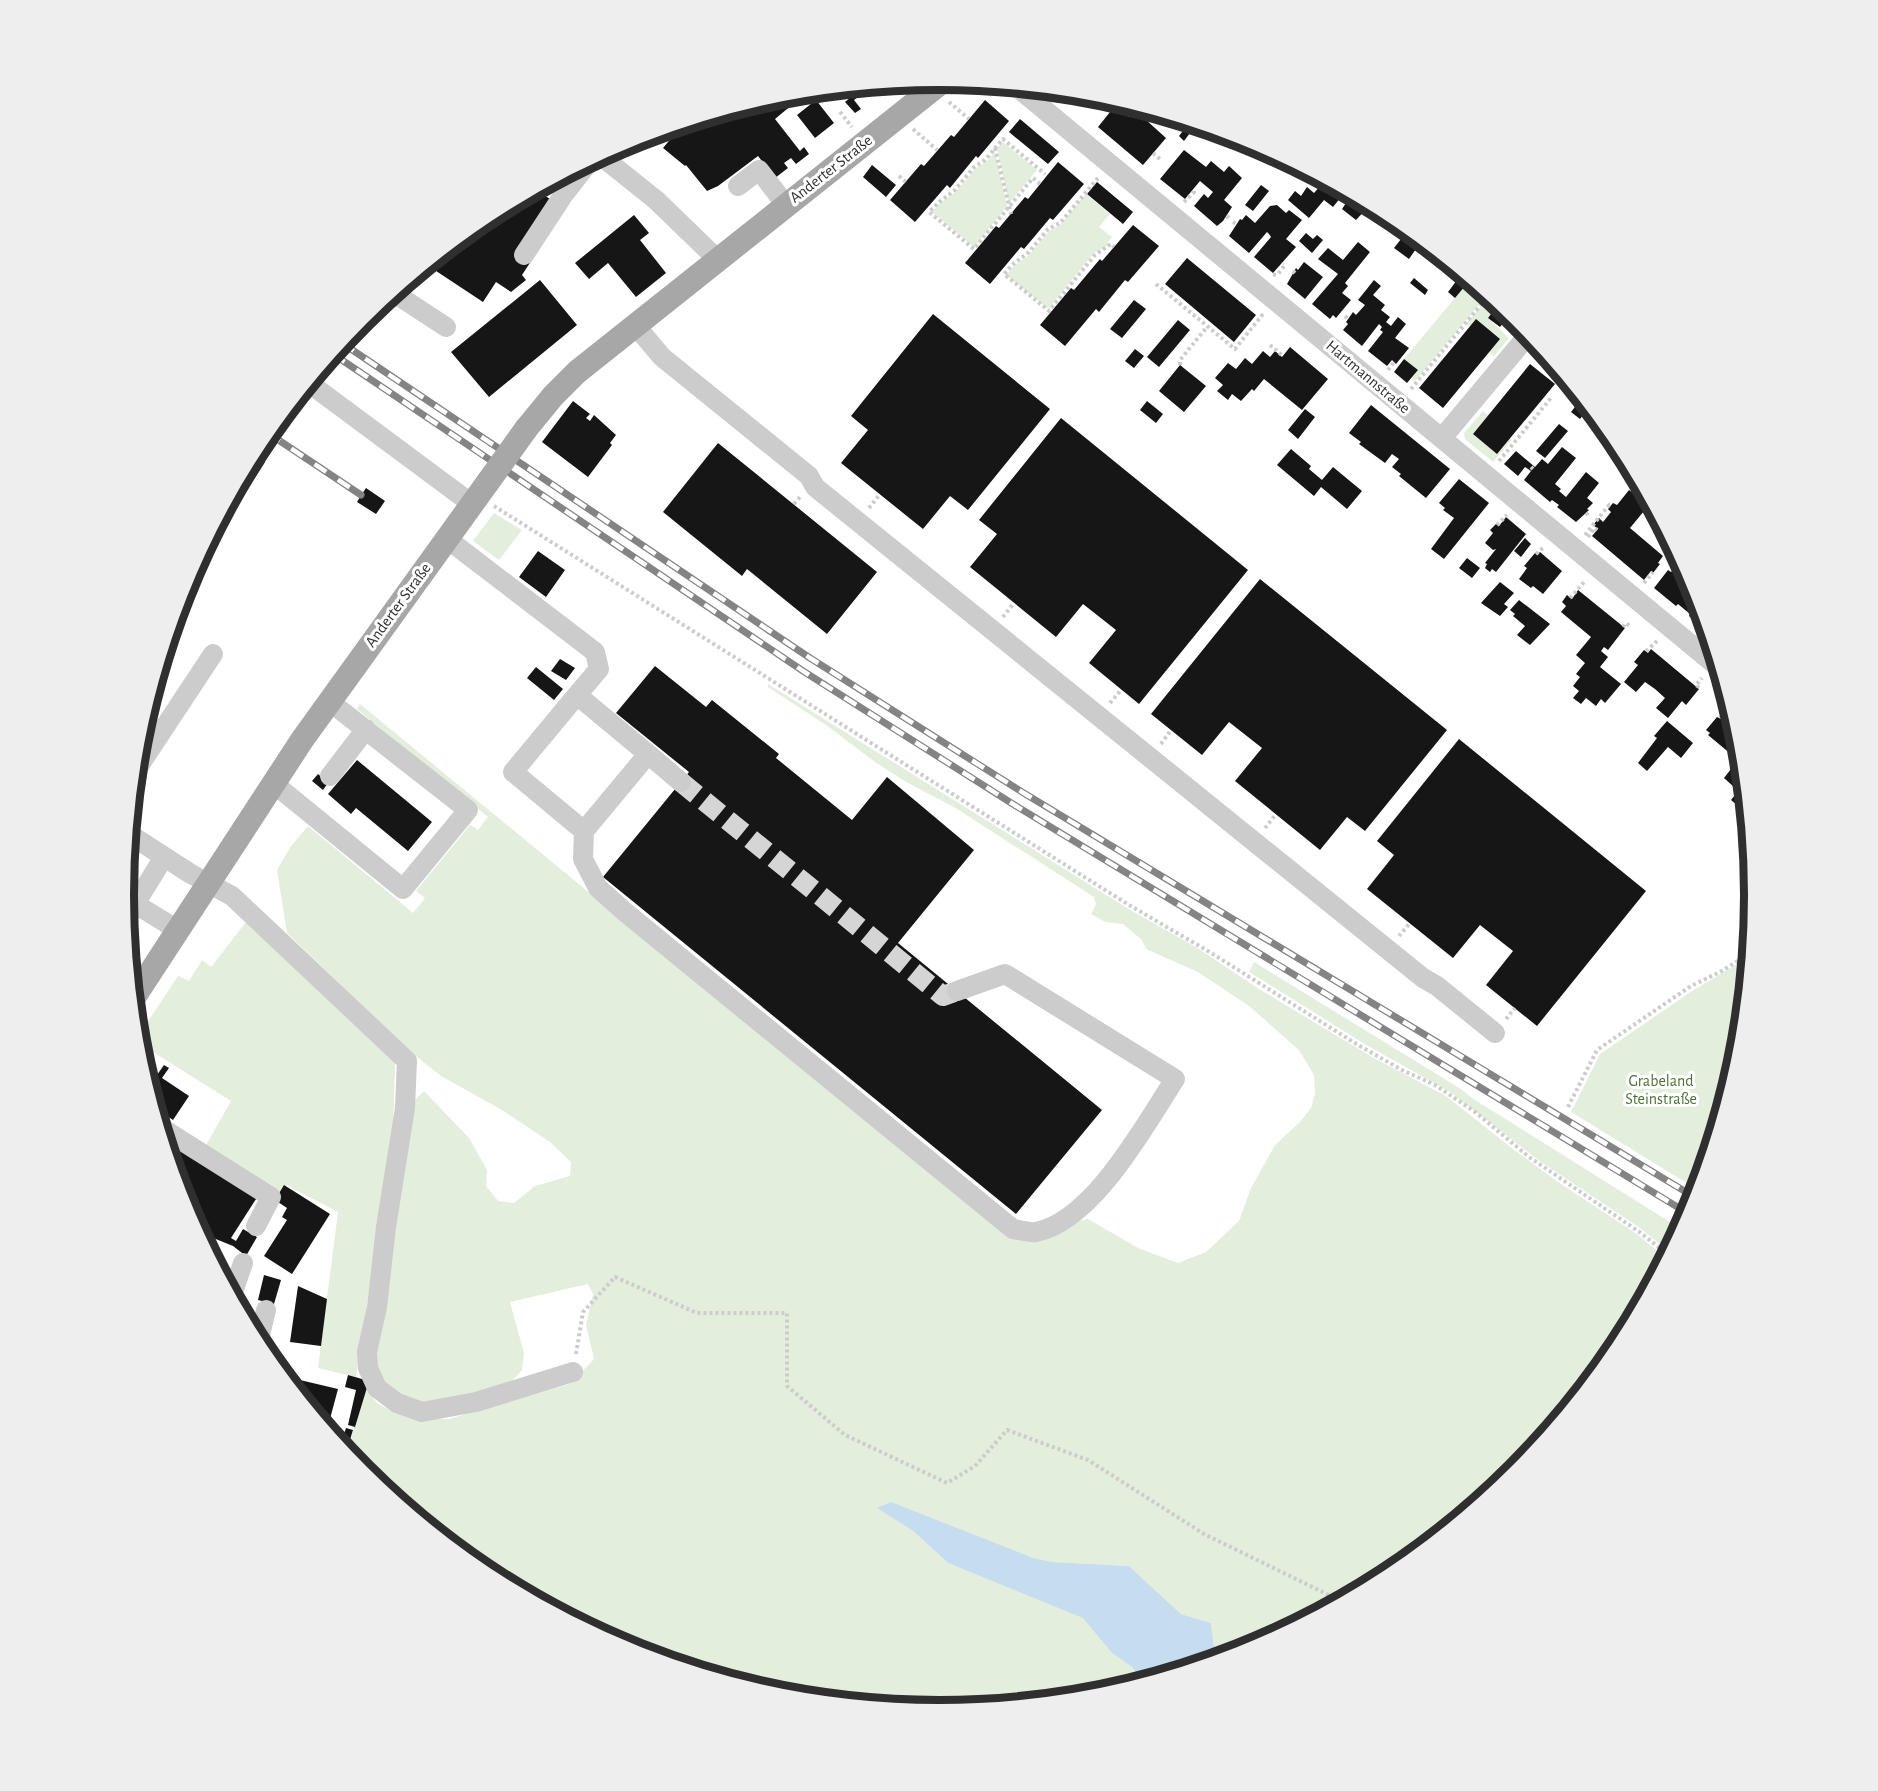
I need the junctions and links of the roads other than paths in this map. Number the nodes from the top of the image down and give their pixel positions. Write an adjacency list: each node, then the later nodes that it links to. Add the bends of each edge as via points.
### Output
1 (943, 90): 6 (main road, Anderter Straße)
2 (1027, 95): 14 (street, Hartmannstraße)
3 (615, 158): 8 (street)
4 (579, 175): 7 (street)
5 (738, 186): 6 (street, via 759,170)
6 (786, 205): 8 (main road, Anderter Straße)
7 (524, 255)
8 (717, 259): 10 (main road, Anderter Straße)
9 (400, 297): 11 (street)
10 (635, 325): 15 (main road, Anderter Straße, bridge, via 553,396); 36 (street, via 662,357 809,476 815,487)
11 (446, 327)
12 (1523, 341): 14 (street)
13 (314, 387): 15 (street)
14 (1442, 438): 18 (street, Hartmannstraße)
15 (472, 504): 16 (main road, Anderter Straße)
16 (446, 538): 19 (street, via 595,652 599,669); 20 (main road, Anderter Straße)
17 (213, 654): 23 (street)
18 (1712, 671)
19 (577, 695): 22 (street); 27 (street, via 513,772)
20 (329, 701): 21 (street); 26 (main road, Anderter Straße)
21 (366, 729): 24 (street); 26 (street, via 468,810 403,889)
22 (648, 754): 25 (street); 27 (street)
23 (146, 755)
24 (330, 776)
25 (681, 782)
26 (273, 783): 30 (main road, Anderter Straße)
27 (584, 831): 35 (street, via 583,859 598,888 618,906 1013,1229 1035,1232 1082,1207 1105,1184 1174,1079 1005,974)
28 (135, 838): 29 (street)
29 (164, 857): 30 (street); 31 (street)
30 (209, 883): 33 (main road, Anderter Straße); 43 (street, via 232,896 407,1061 405,1108 367,1352 376,1388 397,1403 422,1412 476,1402)
31 (134, 901)
32 (134, 909): 33 (street)
33 (178, 930): 34 (main road, Anderter Straße)
34 (139, 990)
35 (957, 991)
36 (1495, 1033)
37 (169, 1132): 38 (street, via 271,1197)
38 (256, 1226)
39 (243, 1263): 40 (street)
40 (235, 1286)
41 (266, 1310): 42 (street)
42 (261, 1330)
43 (573, 1372)

